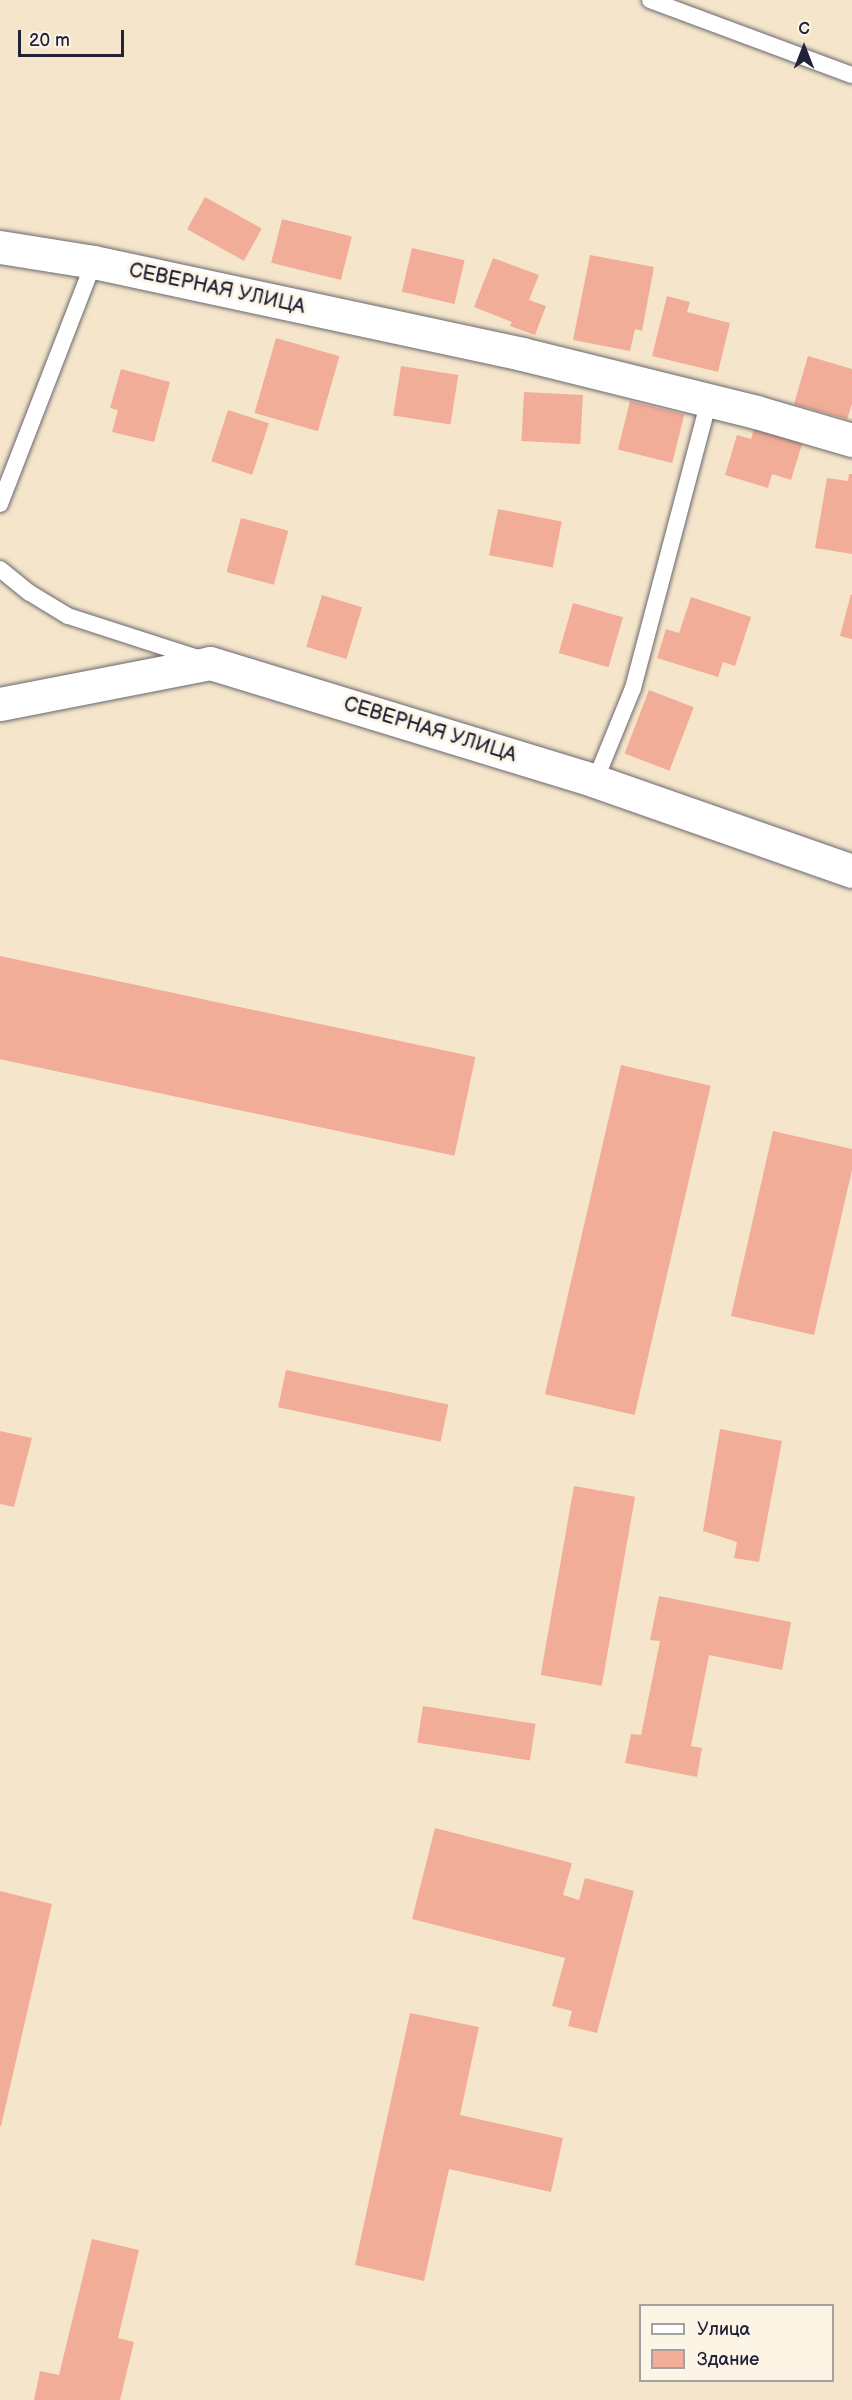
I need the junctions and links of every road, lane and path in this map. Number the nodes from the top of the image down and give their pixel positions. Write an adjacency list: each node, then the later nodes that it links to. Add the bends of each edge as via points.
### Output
1 (650, 0): 2 (lane)
2 (852, 75)
3 (0, 247): 4 (street, СЕВЕРНАЯ УЛИЦА)
4 (94, 262): 5 (street, СЕВЕРНАЯ УЛИЦА, via 522,354); 7 (lane)
5 (709, 400): 6 (street, СЕВЕРНАЯ УЛИЦА); 11 (lane, via 633,688)
6 (852, 440)
7 (0, 504)
8 (0, 569): 9 (lane, via 68,616)
9 (210, 663): 10 (street, СЕВЕРНАЯ УЛИЦА); 11 (street, СЕВЕРНАЯ УЛИЦА)
10 (0, 704)
11 (596, 781): 12 (street, СЕВЕРНАЯ УЛИЦА)
12 (852, 871)

